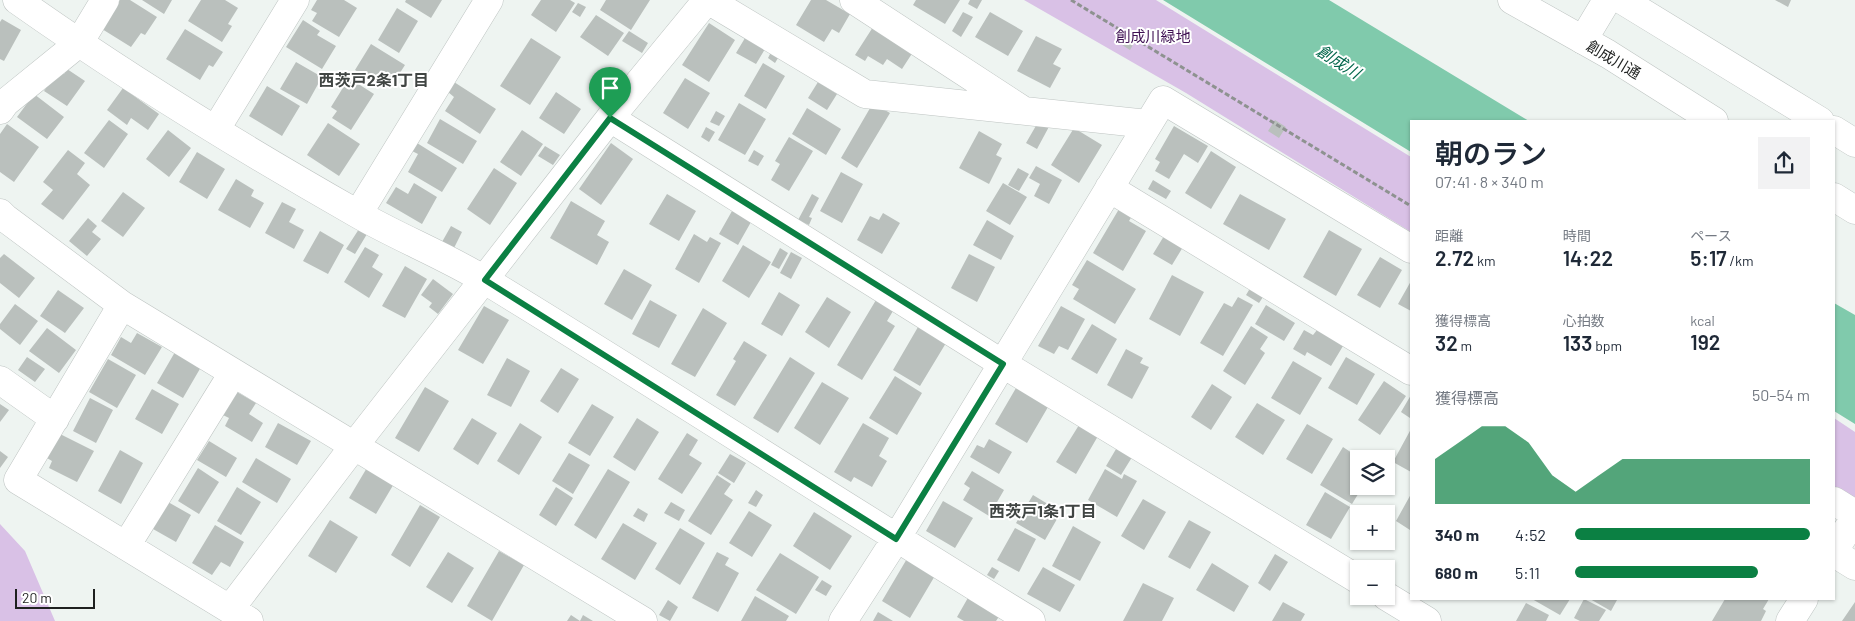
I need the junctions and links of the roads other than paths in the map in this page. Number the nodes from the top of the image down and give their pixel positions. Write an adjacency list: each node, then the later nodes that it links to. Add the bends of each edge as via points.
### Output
1 (17, 0): 11 (main road)
2 (105, 0): 11 (main road)
3 (295, 0): 18 (main road)
4 (489, 0): 25 (main road)
5 (707, 0): 13 (main road, via 865,94); 14 (main road)
6 (854, 0): 13 (main road)
7 (1512, 0): 10 (main road, 創成川通)
8 (1607, 0): 10 (main road)
9 (1622, 0): 16 (main road)
10 (1582, 40): 15 (main road, 創成川通)
11 (79, 43): 12 (main road); 18 (main road)
12 (0, 110)
13 (1025, 111): 17 (main road)
14 (610, 118): 27 (main road); 29 (main road)
15 (1712, 120)
16 (1818, 120)
17 (1148, 124): 21 (main road); 26 (main road, via 1164,100)
18 (216, 129): 25 (main road)
19 (1835, 131): 20 (main road)
20 (1855, 143)
21 (1109, 188): 29 (main road); 30 (main road)
22 (1835, 198): 23 (main road)
23 (1855, 210)
24 (0, 212): 28 (main road)
25 (358, 214): 27 (main road)
26 (1410, 247)
27 (485, 280): 34 (main road); 37 (main road)
28 (122, 305): 31 (main road); 33 (main road)
29 (1003, 364): 37 (main road); 42 (main road)
30 (1410, 370)
31 (233, 373): 34 (main road); 38 (main road)
32 (0, 380): 33 (main road)
33 (55, 419): 38 (main road, via 18,480)
34 (354, 446): 45 (main road); 46 (main road)
35 (1835, 502): 36 (main road)
36 (1855, 516): 39 (main road)
37 (896, 539): 47 (main road); 48 (main road)
38 (126, 546): 45 (main road)
39 (1835, 550)
40 (1835, 553): 41 (main road)
41 (1855, 566)
42 (1350, 575)
43 (1803, 600): 50 (main road)
44 (1395, 601): 49 (main road)
45 (240, 615)
46 (643, 621)
47 (843, 621)
48 (1031, 621)
49 (1427, 621)
50 (1790, 621)

